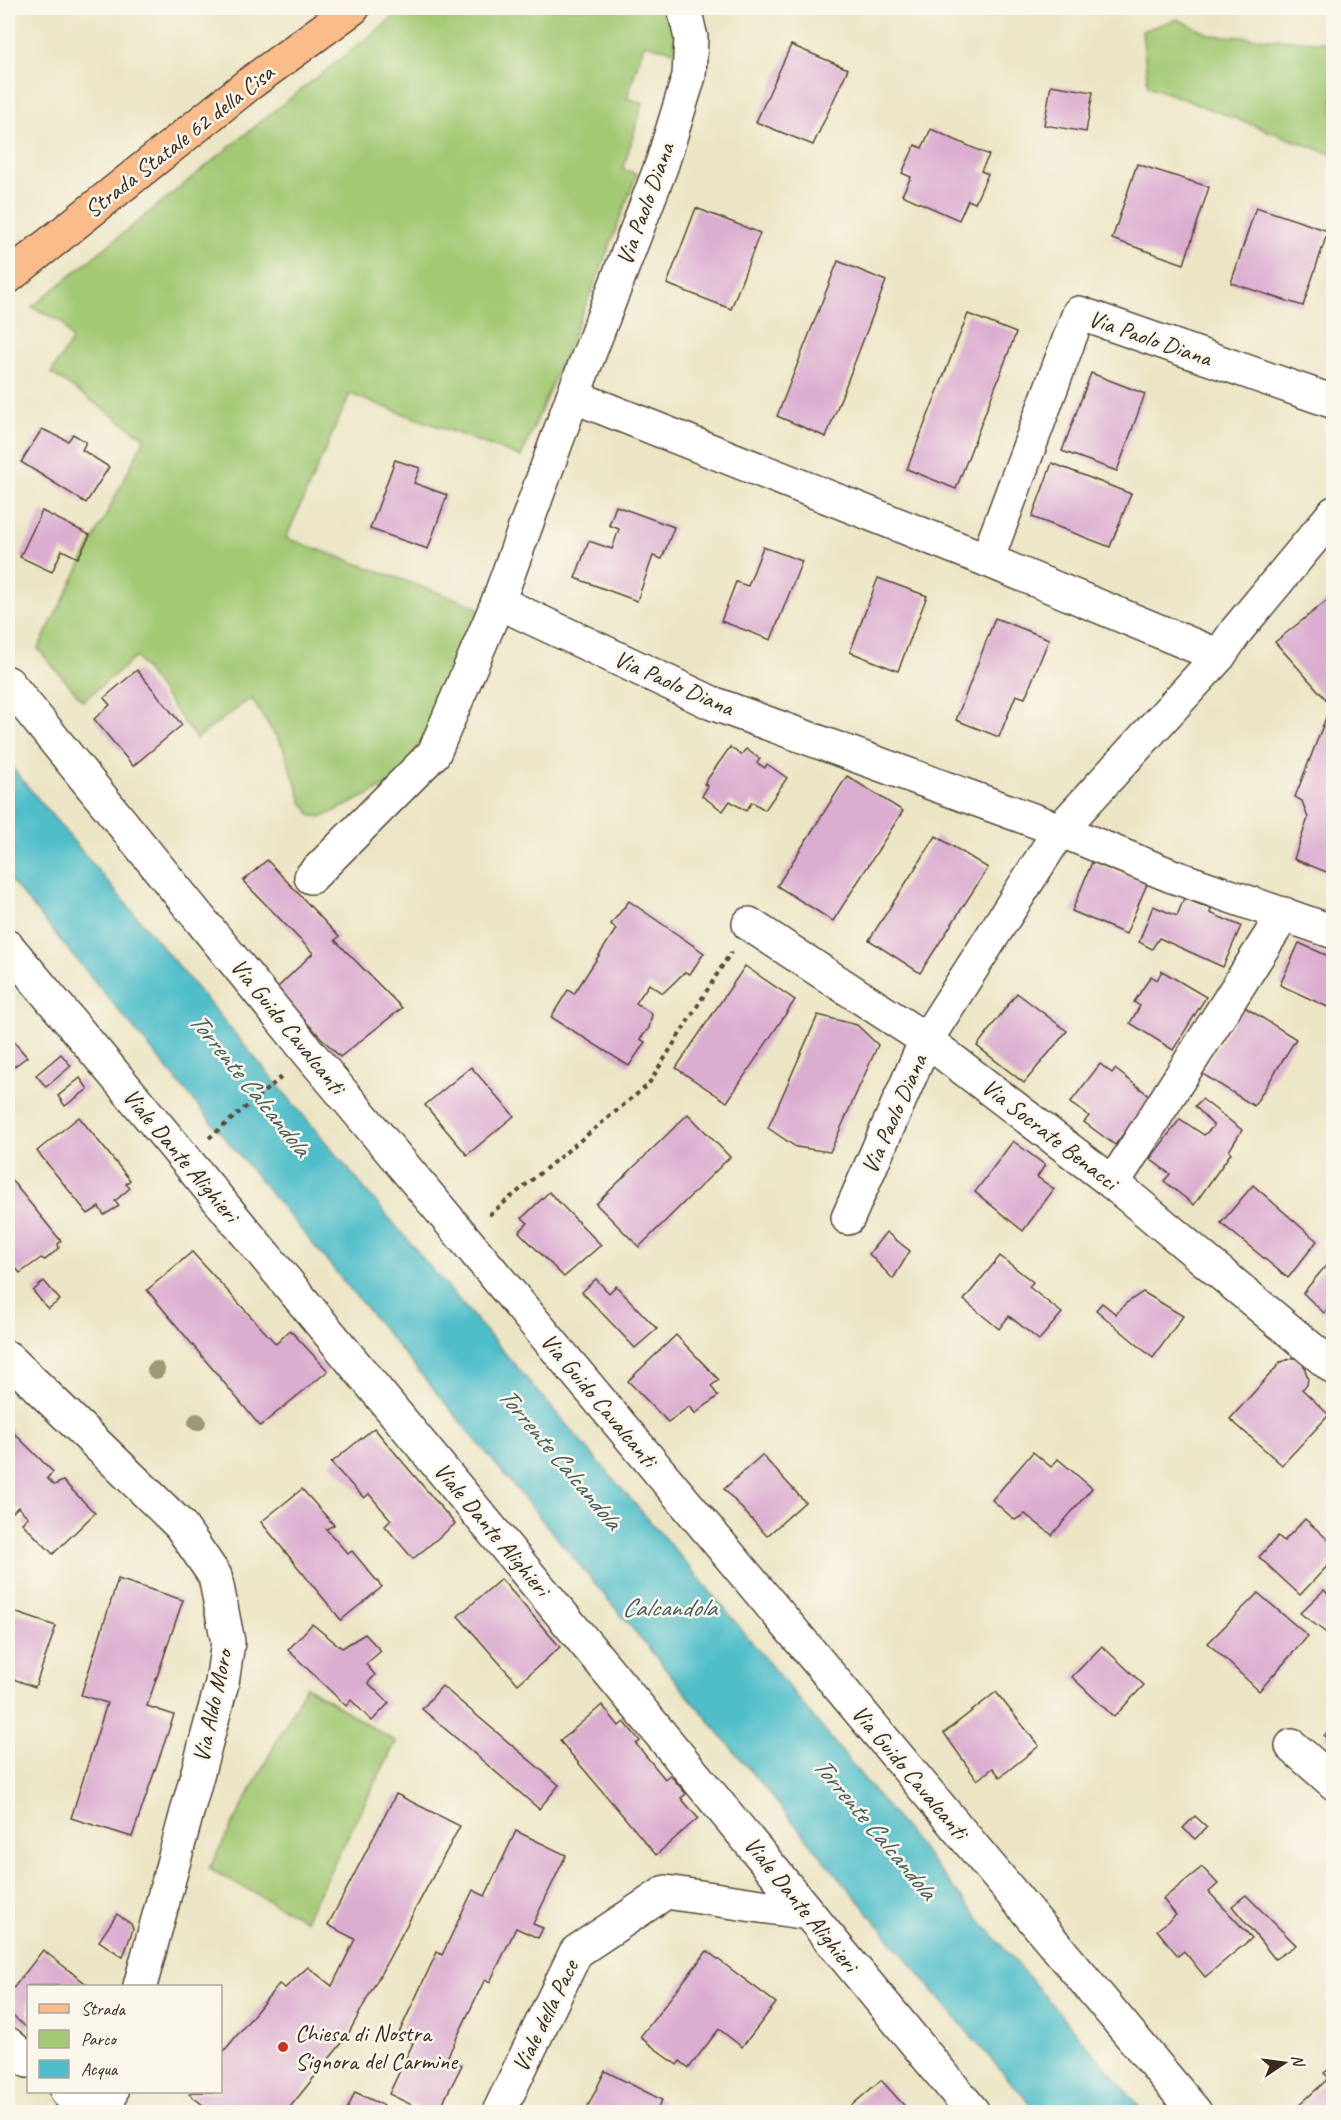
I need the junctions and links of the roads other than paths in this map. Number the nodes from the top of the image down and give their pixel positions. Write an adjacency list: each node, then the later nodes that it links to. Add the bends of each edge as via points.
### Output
1 (352, 8): 3 (main road, Strada Statale 62 della Cisa, via 249,84)
2 (684, 8): 4 (street, Via Paolo Diana, via 692,38 689,76 662,164)
3 (8, 277)
4 (573, 396): 7 (street); 8 (street, Via Paolo Diana)
5 (1334, 402): 7 (street, Via Paolo Diana, via 1079,313)
6 (1334, 513): 9 (street, Via Paolo Diana)
7 (987, 560): 9 (street)
8 (498, 602): 11 (street, Via Paolo Diana, via 712,703); 12 (street, via 434,753)
9 (1219, 656): 11 (street, Via Paolo Diana)
10 (8, 683): 34 (street, Via Guido Cavalcanti, via 309,1053)
11 (1060, 830): 13 (street, Via Paolo Diana, via 1172,876); 17 (street, Via Paolo Diana)
12 (311, 877)
13 (1284, 914): 15 (street, Via Paolo Diana); 18 (street)
14 (749, 924): 17 (street, Via Socrate Benacci)
15 (1334, 932)
16 (8, 947): 24 (street, Viale Dante Alighieri)
17 (926, 1040): 18 (street, Via Socrate Benacci); 19 (street, Via Paolo Diana)
18 (1113, 1182): 21 (street, Via Socrate Benacci)
19 (848, 1218)
20 (8, 1358): 25 (street, Via Aldo Moro, via 180,1525 214,1576 228,1642 222,1683)
21 (1334, 1368)
22 (1292, 1746): 23 (street)
23 (1334, 1783)
24 (808, 1913): 32 (street, Viale della Pace, via 666,1892 576,1952); 33 (street, Viale Dante Alighieri)
25 (140, 1985)
26 (8, 2044): 27 (street)
27 (27, 2060)
28 (69, 2093): 30 (street)
29 (111, 2093): 31 (street)
30 (92, 2112)
31 (106, 2112)
32 (499, 2112)
33 (973, 2112)
34 (1195, 2112)

